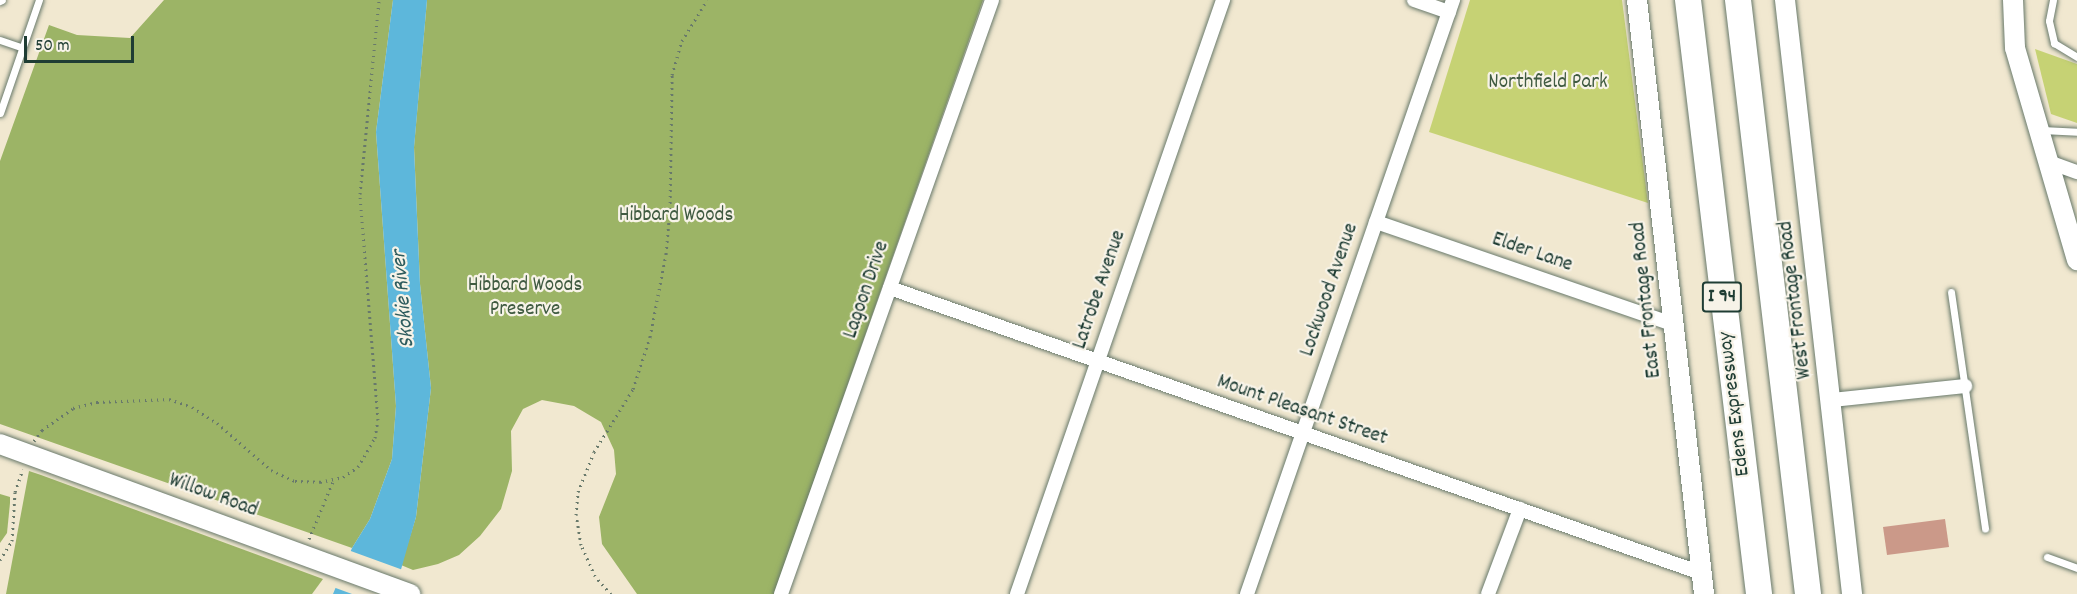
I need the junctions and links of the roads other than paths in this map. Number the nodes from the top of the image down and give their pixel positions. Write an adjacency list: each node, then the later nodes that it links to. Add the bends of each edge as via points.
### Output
1 (39, 0): 13 (lane)
2 (992, 0): 22 (street, Lagoon Drive)
3 (1223, 0): 25 (street, Latrobe Avenue)
4 (1413, 0): 11 (street)
5 (1637, 0): 24 (street, East Frontage Road)
6 (1688, 0): 41 (highway, Edens Expressway / I 94)
7 (1737, 0): 42 (highway, I 94)
8 (1785, 0): 27 (street, West Frontage Road)
9 (2013, 0): 16 (street, via 2015,48)
10 (2053, 0): 14 (lane, via 2049,21 2054,43)
11 (1451, 6): 20 (street, Lockwood Avenue)
12 (0, 40): 13 (lane)
13 (23, 48): 15 (lane)
14 (2077, 57)
15 (0, 113)
16 (2040, 130): 17 (lane); 18 (street)
17 (2077, 132)
18 (2049, 162): 19 (street); 21 (street)
19 (2077, 172)
20 (1376, 222): 24 (street, Elder Lane); 28 (street, Lockwood Avenue)
21 (2077, 260)
22 (890, 288): 25 (street, Mount Pleasant Street); 36 (street, Lagoon Drive)
23 (1951, 292): 26 (lane)
24 (1675, 325): 34 (street, East Frontage Road)
25 (1098, 361): 28 (street, Mount Pleasant Street); 37 (street, Latrobe Avenue)
26 (1965, 386): 27 (street); 31 (lane)
27 (1832, 400): 43 (street, West Frontage Road)
28 (1303, 433): 30 (street, Mount Pleasant Street); 38 (street, Lockwood Avenue)
29 (0, 444): 35 (street, Willow Road)
30 (1520, 509): 34 (street, Mount Pleasant Street); 39 (street)
31 (1985, 529)
32 (2047, 556): 33 (lane)
33 (2077, 568)
34 (1701, 573): 40 (street, East Frontage Road)
35 (410, 594)
36 (781, 594)
37 (1017, 594)
38 (1247, 594)
39 (1488, 594)
40 (1704, 594)
41 (1760, 594)
42 (1808, 594)
43 (1852, 594)

